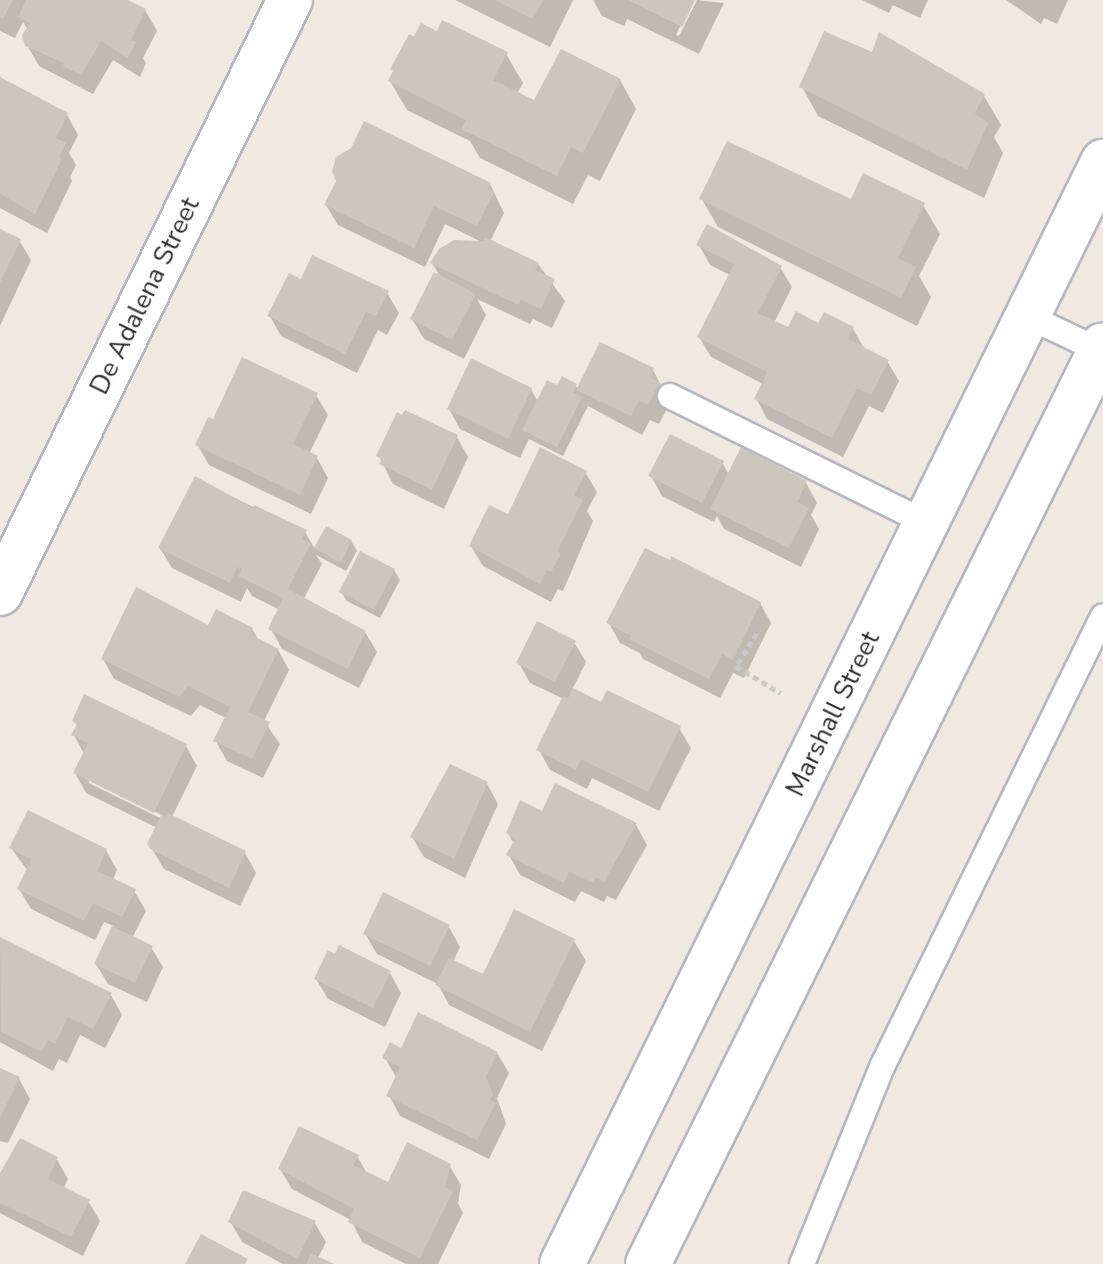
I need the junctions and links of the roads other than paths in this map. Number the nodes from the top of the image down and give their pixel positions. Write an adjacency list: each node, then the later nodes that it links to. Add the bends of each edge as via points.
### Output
1 (290, 0): 7 (street, De Adalena Street)
2 (1103, 162): 3 (street, Marshall Street)
3 (1029, 317): 4 (lane); 6 (street, Marshall Street)
4 (1102, 349): 10 (street)
5 (670, 396): 6 (lane)
6 (927, 523): 9 (street, Marshall Street)
7 (0, 593)
8 (1103, 616): 11 (lane, via 882,1067)
9 (562, 1264)
10 (648, 1264)
11 (802, 1264)

